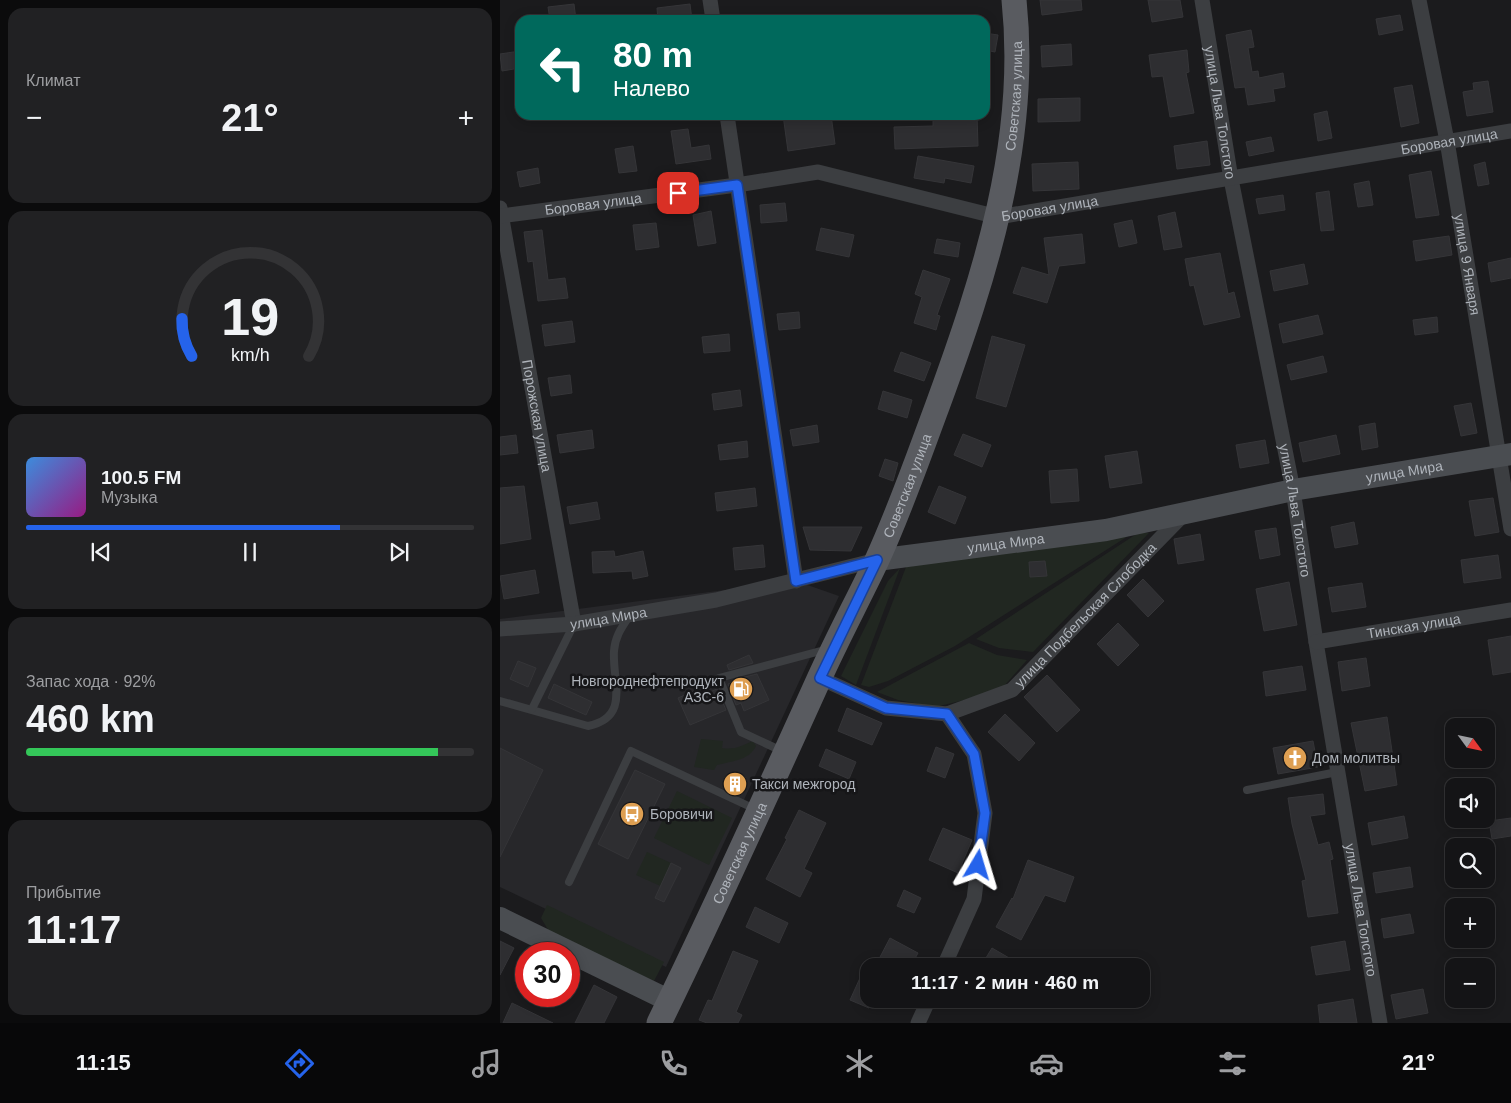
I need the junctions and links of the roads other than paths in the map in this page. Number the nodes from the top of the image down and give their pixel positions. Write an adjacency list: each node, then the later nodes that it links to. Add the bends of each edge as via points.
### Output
1 (710, 0): 5 (street)
2 (1014, 0): 12 (main road, Советская улица, via 1017,82 1012,140)
3 (1202, 0): 9 (street, улица Льва Толстого)
4 (1419, 0): 8 (street, улица 9 Января)
5 (712, 15)
6 (728, 120): 10 (street)
7 (1511, 131): 8 (street, Боровая улица)
8 (1447, 141): 9 (street, Боровая улица); 13 (street, улица 9 Января)
9 (1232, 179): 12 (street, Боровая улица); 14 (street, улица Льва Толстого)
10 (737, 185): 11 (street, Боровая улица); 12 (street, Боровая улица, via 818,172); 18 (street)
11 (500, 213): 21 (street, Порожская улица)
12 (998, 217): 17 (main road, Советская улица, via 956,357)
13 (1504, 455): 14 (main road, улица Мира); 16 (street, улица 9 Января)
14 (1294, 490): 15 (main road, улица Мира); 23 (street, улица Льва Толстого)
15 (1185, 513): 17 (main road, улица Мира, via 1106,530); 28 (street, улица Подбельская Слободка, via 1012,690)
16 (1511, 529)
17 (877, 560): 18 (street, улица Мира); 24 (main road, Советская улица)
18 (796, 581): 20 (street, улица Мира)
19 (1511, 610): 23 (street, Тинская улица)
20 (631, 615): 21 (street, улица Мира); 27 (lane, via 618,631 614,651 617,700 610,716 588,726)
21 (574, 624): 22 (street, улица Мира); 27 (lane)
22 (500, 629)
23 (1316, 642): 30 (street, улица Льва Толстого)
24 (834, 647): 25 (main road, Советская улица); 29 (lane, via 719,678 741,732)
25 (820, 678): 28 (street, via 886,708); 29 (main road, Советская улица)
26 (500, 701): 27 (lane)
27 (532, 709)
28 (947, 714): 35 (street, via 974,754 985,813 974,900)
29 (787, 754): 32 (main road, Советская улица)
30 (1337, 772): 31 (lane); 40 (street, улица Льва Толстого)
31 (1247, 790)
32 (760, 812): 33 (lane, via 631,752); 36 (main road, Советская улица)
33 (569, 882)
34 (500, 918): 36 (main road)
35 (948, 958)
36 (670, 1001): 38 (main road, Советская улица)
37 (925, 1008): 39 (street)
38 (659, 1023)
39 (918, 1023)
40 (1380, 1023)

